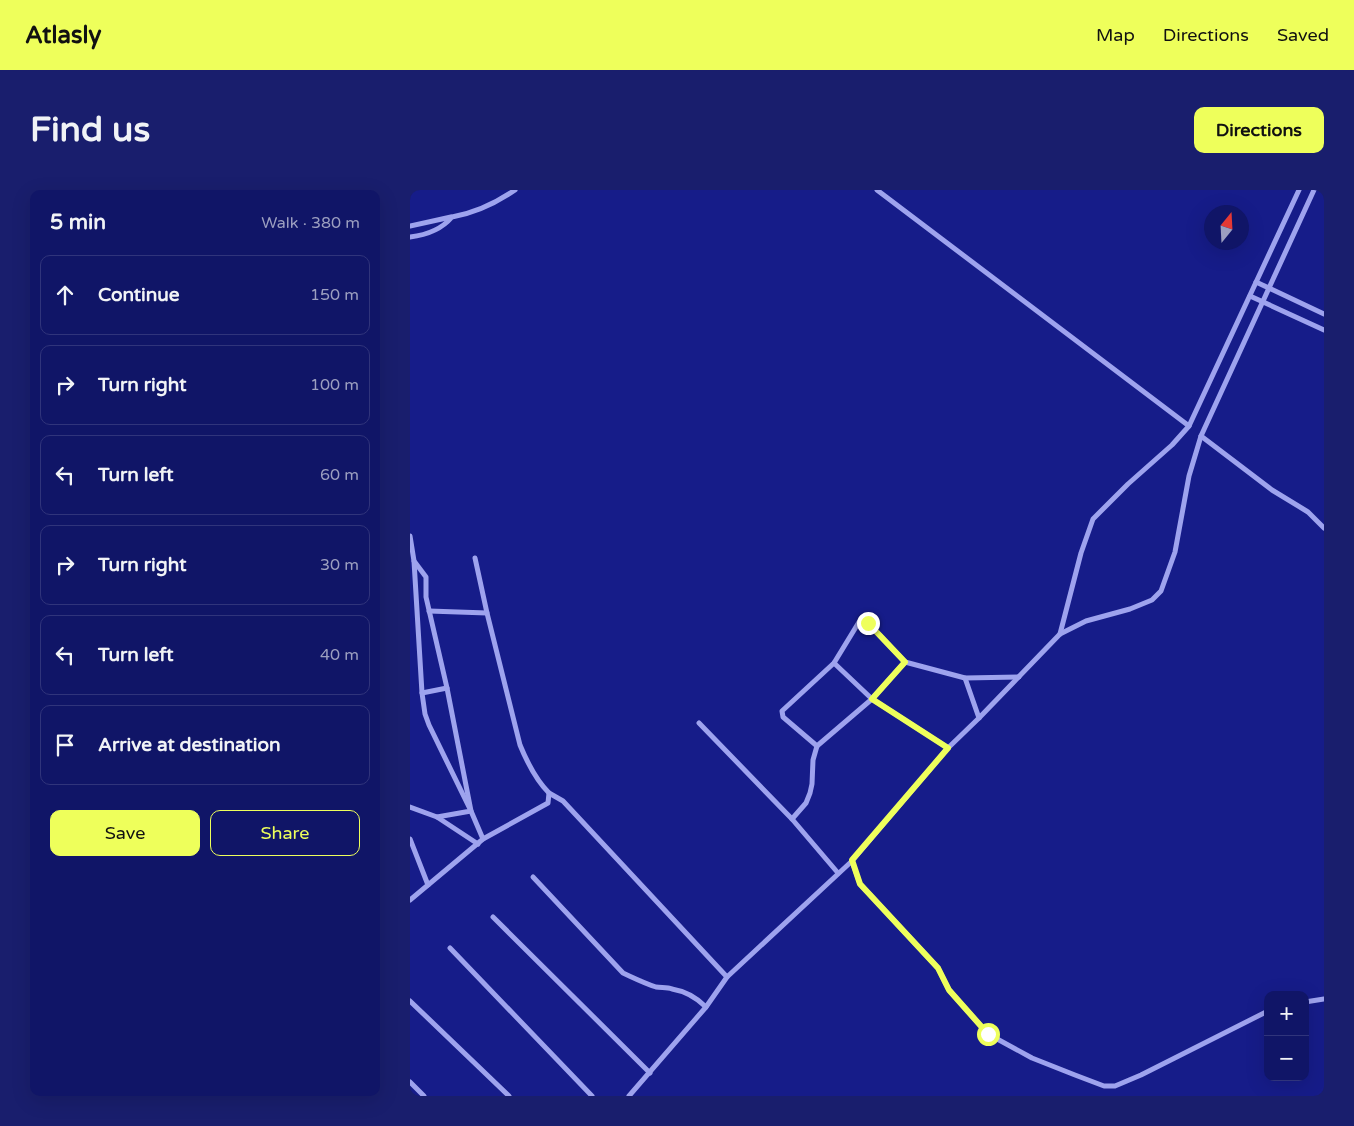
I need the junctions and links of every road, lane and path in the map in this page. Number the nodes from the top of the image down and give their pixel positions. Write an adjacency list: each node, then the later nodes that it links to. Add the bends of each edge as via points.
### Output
1 (516, 190): 5 (street, via 470,214)
2 (877, 190): 14 (street)
3 (1299, 190): 8 (street)
4 (1314, 190): 9 (street)
5 (452, 217): 6 (street); 7 (street, via 431,233)
6 (410, 226)
7 (410, 236)
8 (1256, 282): 9 (street); 10 (street)
9 (1269, 288): 11 (street); 12 (street)
10 (1250, 296): 11 (street); 14 (street)
11 (1262, 302): 13 (street); 15 (street)
12 (1324, 314)
13 (1324, 330)
14 (1189, 426): 22 (street, via 1093,519)
15 (1201, 436): 16 (street, via 1272,490 1308,512); 22 (street, via 1188,476 1175,552 1161,591 1152,600)
16 (1324, 528)
17 (410, 536): 19 (street)
18 (475, 558): 21 (street)
19 (414, 561): 20 (street, via 426,577); 28 (street)
20 (429, 611): 21 (street); 27 (street)
21 (487, 613): 34 (street, via 520,745 527,762)
22 (1060, 634): 25 (street)
23 (905, 662): 24 (street, via 864,621 860,622); 26 (street); 29 (street)
24 (834, 663): 29 (street); 32 (street, via 782,711 783,717)
25 (1019, 677): 26 (street); 30 (street)
26 (965, 678): 30 (street)
27 (447, 688): 28 (street); 38 (street)
28 (422, 693): 38 (street, via 429,724)
29 (872, 699): 32 (street); 33 (street)
30 (980, 718): 33 (street)
31 (698, 723): 40 (street)
32 (817, 746): 40 (street, via 810,793)
33 (948, 748): 44 (street)
34 (549, 793): 35 (street); 36 (street)
35 (563, 801): 36 (street); 51 (street)
36 (548, 803): 42 (street)
37 (410, 808): 39 (street)
38 (471, 811): 39 (street); 42 (street)
39 (437, 817): 43 (street)
40 (792, 820): 45 (street)
41 (410, 839): 47 (street)
42 (484, 839): 43 (street)
43 (478, 844): 47 (street)
44 (852, 860): 45 (street); 56 (street, via 860,884 938,968 949,990 988,1034 1075,1076 1104,1086 1115,1086)
45 (838, 873): 51 (street)
46 (533, 877): 55 (street, via 623,973 659,988 672,988)
47 (428, 885): 48 (street)
48 (410, 900)
49 (493, 918): 57 (street)
50 (450, 948): 61 (street)
51 (727, 978): 55 (street)
52 (1324, 1000): 54 (street)
53 (410, 1001): 60 (street)
54 (1309, 1002)
55 (706, 1007): 57 (street)
56 (1264, 1013)
57 (650, 1073): 62 (street)
58 (410, 1082): 59 (street)
59 (424, 1096)
60 (509, 1096)
61 (592, 1096)
62 (629, 1096)

